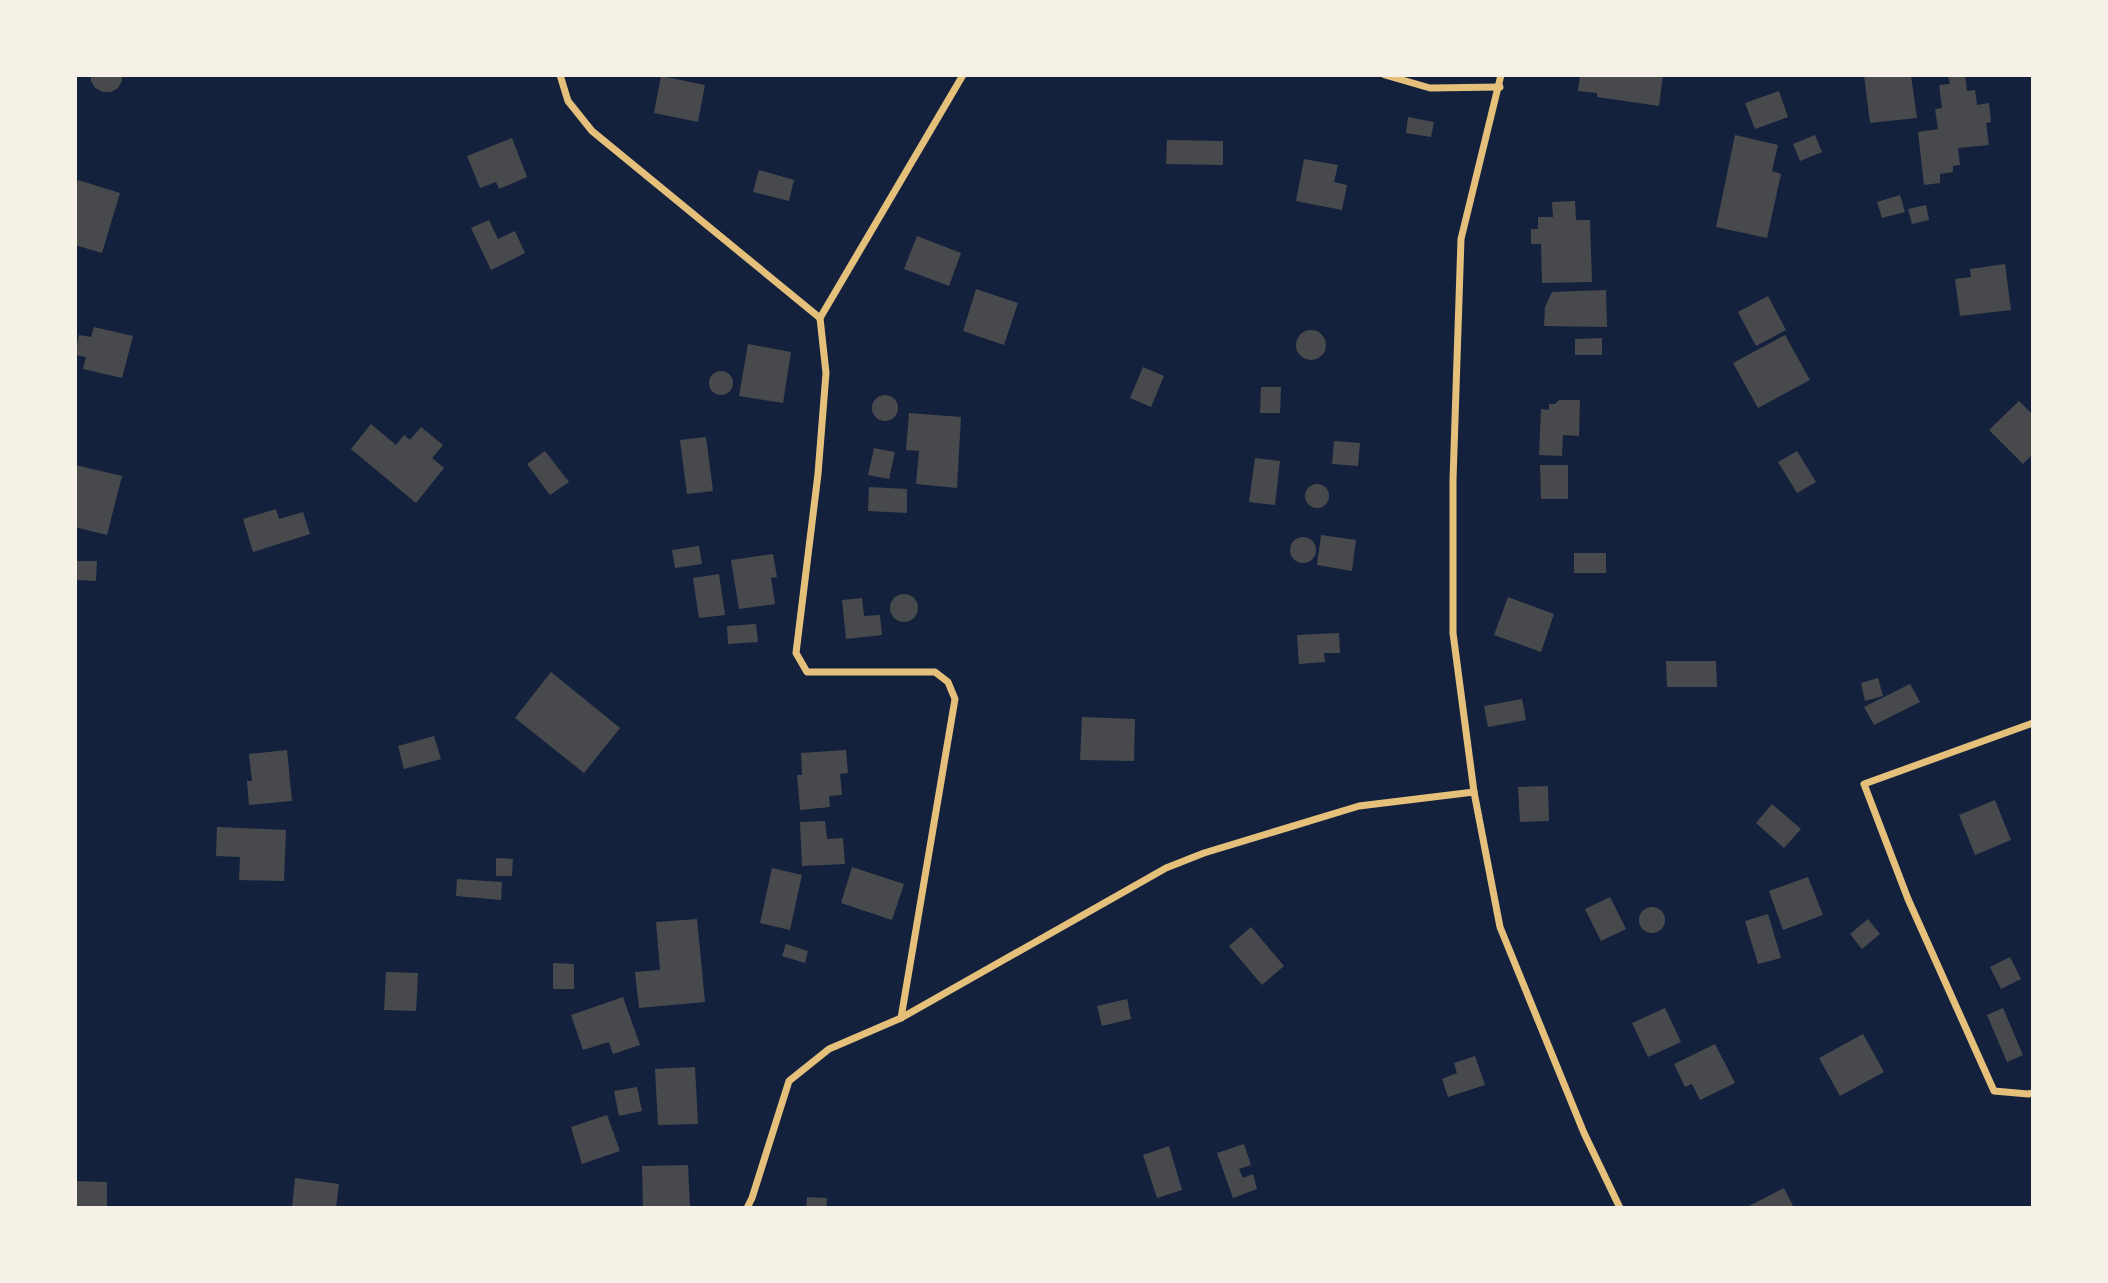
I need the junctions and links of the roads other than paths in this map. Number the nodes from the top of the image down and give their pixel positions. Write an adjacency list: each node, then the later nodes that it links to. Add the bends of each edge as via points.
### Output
1 (560, 75): 6 (street, via 569,101 593,131)
2 (963, 75): 6 (street)
3 (1385, 75): 5 (street, via 1430,88)
4 (1501, 75): 5 (street)
5 (1500, 87): 8 (street, via 1461,239 1453,633)
6 (820, 318): 9 (street, via 826,373 796,653 807,672 935,672 948,682 955,699)
7 (2033, 723): 10 (street, via 1864,784 1908,899 1994,1091)
8 (1474, 792): 9 (street, via 1359,806 1204,853 1166,868); 14 (street, via 1500,927)
9 (901, 1018): 11 (street, via 829,1049 789,1081)
10 (2033, 1093)
11 (752, 1198): 12 (street); 13 (street)
12 (747, 1208)
13 (754, 1208)
14 (1619, 1208)

